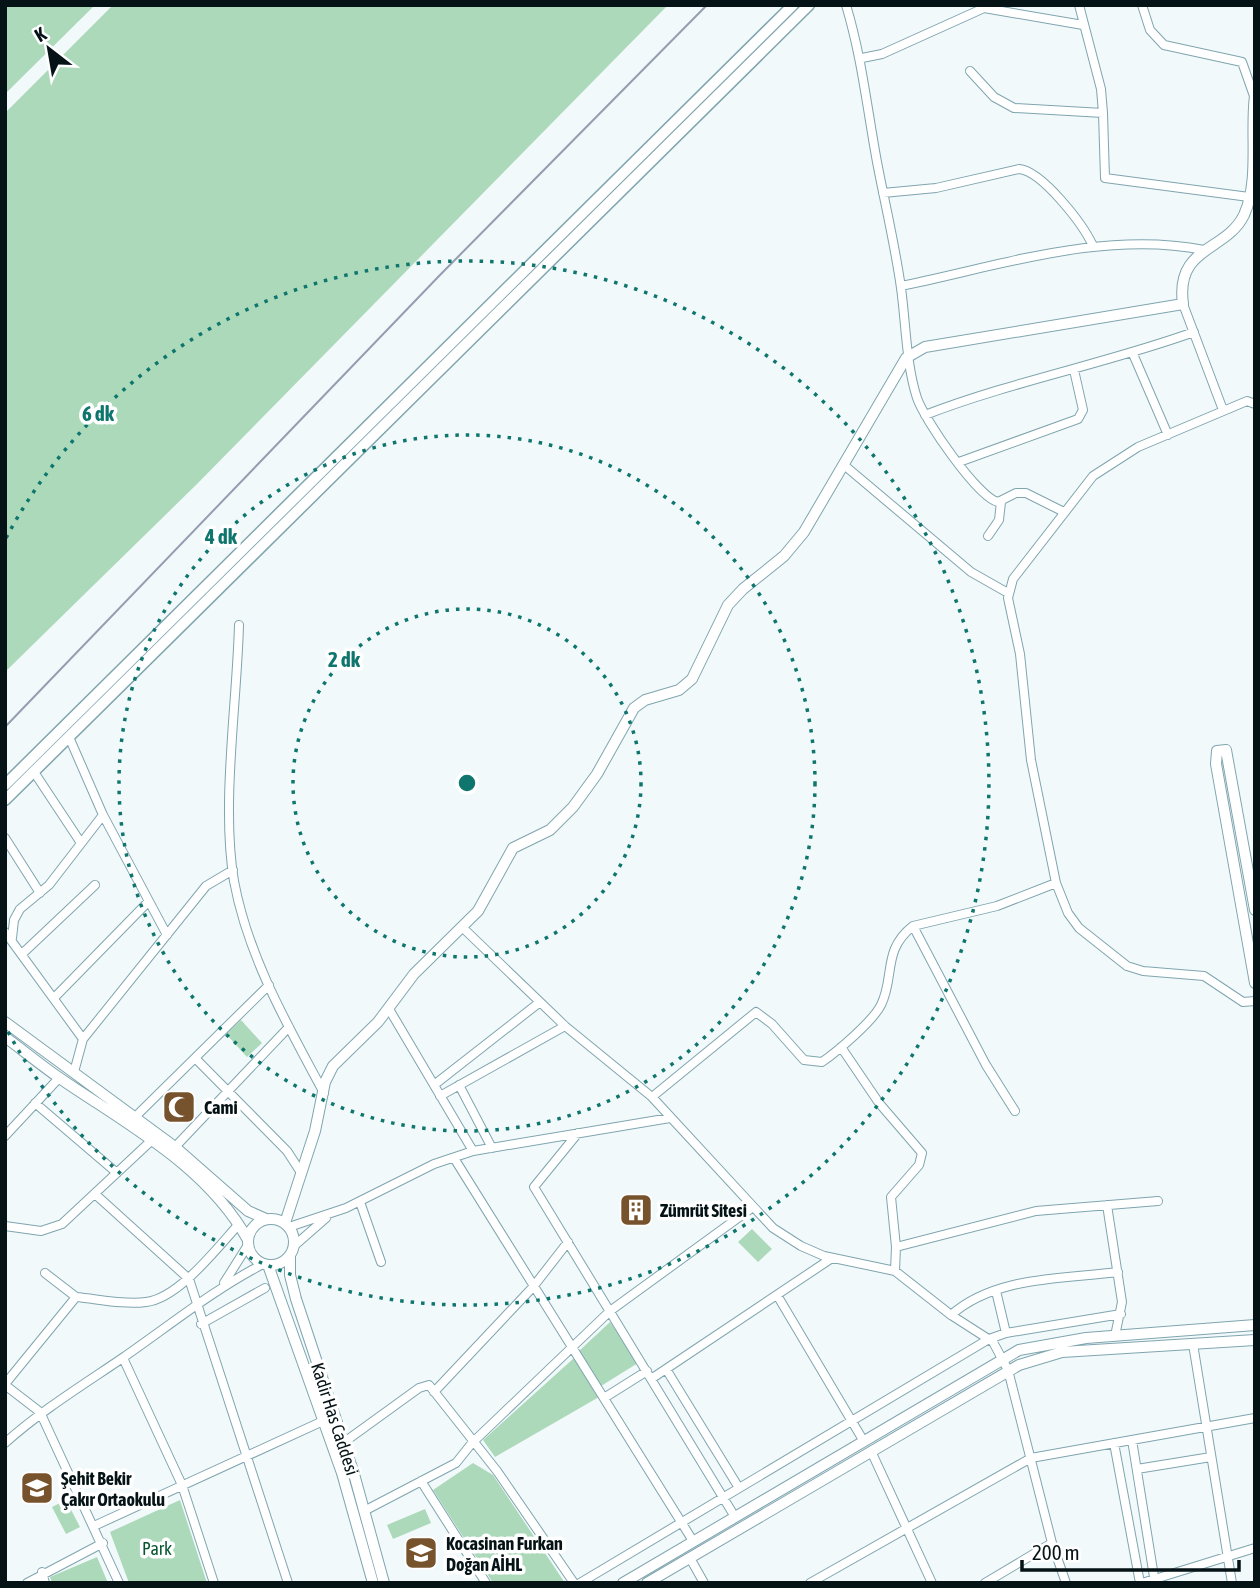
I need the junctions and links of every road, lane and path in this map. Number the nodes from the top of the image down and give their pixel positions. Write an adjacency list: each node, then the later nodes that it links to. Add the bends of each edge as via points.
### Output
1 (793, 5): 34 (main road)
2 (809, 5): 32 (main road)
3 (846, 5): 7 (street)
4 (1079, 5): 6 (street)
5 (1142, 5): 9 (street, via 1150,30 1164,45 1242,62)
6 (1083, 25): 7 (street, via 984,8 894,49); 10 (street)
7 (862, 58): 11 (street)
8 (970, 71): 10 (street, via 994,97 1014,108)
9 (1254, 96): 12 (street)
10 (1103, 113): 12 (street, via 1105,178)
11 (883, 193): 13 (street, via 1027,171 1042,180); 15 (street)
12 (1249, 197): 14 (street, via 1237,225)
13 (1093, 246): 14 (street, via 1146,243); 15 (street)
14 (1204, 250): 16 (street, via 1187,272)
15 (901, 286): 18 (street)
16 (1184, 304): 17 (street); 18 (street, via 925,347)
17 (1194, 332): 19 (street); 22 (street)
18 (910, 354): 23 (street); 26 (street)
19 (1133, 354): 20 (street); 24 (street)
20 (1074, 370): 23 (street, via 971,397); 25 (street, via 1083,410 1078,419)
21 (1255, 404): 22 (street, via 1247,401)
22 (1223, 410): 24 (street)
23 (925, 415): 25 (street)
24 (1168, 435): 28 (street, via 1103,469)
25 (959, 462): 27 (street, via 989,499)
26 (844, 465): 30 (street, via 971,572); 46 (street, via 797,542 728,605 692,679 679,690 634,708 581,797 555,826 513,848 485,902)
27 (1001, 502): 28 (street, via 1026,493); 29 (street, via 999,520)
28 (1064, 512): 30 (street, via 1013,579)
29 (988, 536)
30 (1008, 593): 40 (street, via 1020,654 1031,760)
31 (239, 625): 39 (street, via 230,838)
32 (69, 737): 33 (main road); 36 (street)
33 (34, 772): 35 (main road); 38 (street)
34 (5, 785)
35 (5, 800)
36 (103, 815): 38 (street); 43 (street)
37 (5, 838): 42 (street)
38 (81, 843): 42 (street)
39 (233, 870): 48 (street, via 209,882); 51 (street, via 241,909)
40 (1056, 883): 45 (street, via 997,906); 53 (street, via 1073,921 1120,963 1143,971 1198,974 1243,1002)
41 (95, 884): 49 (street)
42 (40, 893): 47 (street, via 17,914)
43 (148, 902): 48 (street); 52 (street)
44 (1255, 910): 50 (street, via 1226,750 1217,751)
45 (914, 926): 61 (street, via 892,956 880,1008); 72 (street)
46 (462, 927): 54 (street); 55 (street, via 415,974)
47 (8, 935): 49 (street)
48 (167, 935): 60 (street)
49 (23, 953): 52 (street)
50 (1255, 983)
51 (269, 985): 58 (street); 62 (street)
52 (54, 998): 60 (street)
53 (1255, 1001)
54 (540, 1002): 57 (street); 65 (street)
55 (389, 1009): 65 (street); 68 (street, via 337,1060)
56 (5, 1022): 63 (street)
57 (565, 1026): 66 (street); 70 (street)
58 (289, 1027): 67 (street); 68 (street)
59 (5, 1037): 64 (street)
60 (83, 1039): 63 (street)
61 (841, 1046): 70 (street, via 822,1062 808,1062 756,1012); 96 (street, via 879,1103 922,1153 919,1164 891,1197)
62 (195, 1058): 67 (street); 73 (street)
63 (74, 1072): 73 (street)
64 (59, 1078): 71 (street); 77 (street)
65 (433, 1085): 69 (street)
66 (459, 1085): 69 (street); 79 (street)
67 (227, 1091): 78 (street); 82 (street, via 287,1151)
68 (324, 1093): 82 (street)
69 (440, 1096): 80 (street)
70 (652, 1097): 74 (street)
71 (35, 1103): 76 (street); 83 (street)
72 (1015, 1111)
73 (134, 1118): 78 (street)
74 (670, 1118): 75 (street); 88 (street)
75 (578, 1133): 79 (street); 95 (street, via 534,1187)
76 (5, 1136)
77 (152, 1140): 83 (street); 91 (street, via 211,1191)
78 (175, 1147): 90 (street, via 240,1205)
79 (492, 1148): 80 (street)
80 (473, 1152): 81 (street)
81 (454, 1158): 85 (street); 106 (street)
82 (300, 1171): 92 (street)
83 (117, 1173): 84 (street)
84 (95, 1194): 93 (street, via 52,1229); 104 (street)
85 (360, 1202): 89 (street); 99 (street)
86 (1158, 1202): 87 (street)
87 (1107, 1205): 96 (street, via 1036,1211); 102 (street)
88 (753, 1207): 98 (street, via 790,1240); 112 (street)
89 (331, 1214): 92 (street); 97 (street)
90 (266, 1219): 92 (street); 94 (street, via 253,1226)
91 (239, 1224): 94 (street); 104 (street)
92 (287, 1225): 97 (street)
93 (5, 1226)
94 (248, 1242): 100 (street, via 254,1258); 105 (street)
95 (568, 1242): 106 (street); 112 (street)
96 (896, 1247): 101 (street)
97 (292, 1250): 100 (street, via 278,1264); 139 (street, Kadir Has Caddesi, via 290,1275 296,1299)
98 (832, 1258): 101 (street); 109 (street)
99 (382, 1262)
100 (265, 1264): 105 (street); 133 (street, Kadir Has Caddesi)
101 (895, 1271): 114 (street)
102 (1118, 1272): 108 (street); 113 (street)
103 (46, 1273): 110 (street)
104 (189, 1279): 110 (street, via 146,1302); 111 (street)
105 (222, 1285): 111 (street)
106 (533, 1287): 122 (street); 129 (street)
107 (265, 1288): 115 (street)
108 (996, 1291): 114 (street); 117 (street)
109 (777, 1295): 125 (street); 134 (street)
110 (76, 1297): 128 (street)
111 (197, 1305): 115 (street); 124 (street)
112 (610, 1311): 122 (street); 127 (street)
113 (1121, 1314): 117 (street); 118 (street)
114 (951, 1315): 119 (street)
115 (201, 1324): 143 (street)
116 (1255, 1325): 118 (street)
117 (1006, 1333): 119 (street)
118 (1115, 1336): 123 (street, via 1040,1344)
119 (989, 1339): 123 (street); 134 (street)
120 (1255, 1340): 121 (street)
121 (1193, 1344): 126 (street, via 1062,1352); 135 (street)
122 (571, 1349): 130 (street); 140 (street)
123 (1003, 1357): 126 (street); 136 (street)
124 (123, 1358): 131 (street); 148 (street)
125 (666, 1369): 127 (street); 149 (street)
126 (1008, 1370): 142 (street); 145 (street)
127 (649, 1375): 130 (street); 150 (street)
128 (5, 1384): 131 (street)
129 (434, 1392): 139 (street, via 429,1385 419,1388); 140 (street)
130 (604, 1398): 153 (street)
131 (40, 1412): 138 (street); 154 (street)
132 (1255, 1418): 135 (street)
133 (323, 1421): 143 (street); 163 (street, Kadir Has Caddesi)
134 (852, 1421): 136 (street); 149 (street)
135 (1206, 1428): 137 (street); 144 (street)
136 (863, 1440): 152 (street)
137 (1132, 1440): 141 (street); 146 (street)
138 (5, 1443)
139 (343, 1443): 151 (street, Kadir Has Caddesi)
140 (472, 1443): 147 (street, via 456,1463); 172 (street, via 497,1471)
141 (1114, 1443): 145 (street); 181 (street)
142 (871, 1451): 155 (street); 161 (street)
143 (246, 1454): 148 (street); 169 (street)
144 (1211, 1457): 146 (street); 160 (street)
145 (1031, 1458): 155 (street); 157 (street)
146 (1137, 1469): 164 (street)
147 (421, 1481): 151 (street); 171 (street)
148 (182, 1485): 154 (street); 168 (street)
149 (739, 1488): 150 (street)
150 (724, 1497): 152 (street); 153 (street)
151 (364, 1511): 170 (street, Kadir Has Caddesi)
152 (735, 1517): 156 (street)
153 (681, 1523): 156 (street); 173 (street)
154 (94, 1526): 158 (street)
155 (908, 1527): 177 (street); 178 (street)
156 (694, 1541): 174 (street)
157 (1052, 1543): 179 (street); 180 (street)
158 (103, 1544): 162 (street); 167 (street)
159 (1255, 1548): 160 (street)
160 (1228, 1557): 164 (street); 182 (street)
161 (690, 1558): 175 (street); 176 (street)
162 (42, 1572): 165 (street); 166 (street)
163 (369, 1581)
164 (1154, 1581): 181 (street)
165 (27, 1583)
166 (45, 1583)
167 (119, 1583)
168 (214, 1583)
169 (288, 1583)
170 (384, 1583)
171 (486, 1583)
172 (574, 1583)
173 (580, 1583)
174 (623, 1583)
175 (647, 1583)
176 (704, 1583)
177 (810, 1583)
178 (932, 1583)
179 (985, 1583)
180 (1066, 1583)
181 (1141, 1583)
182 (1232, 1583)

